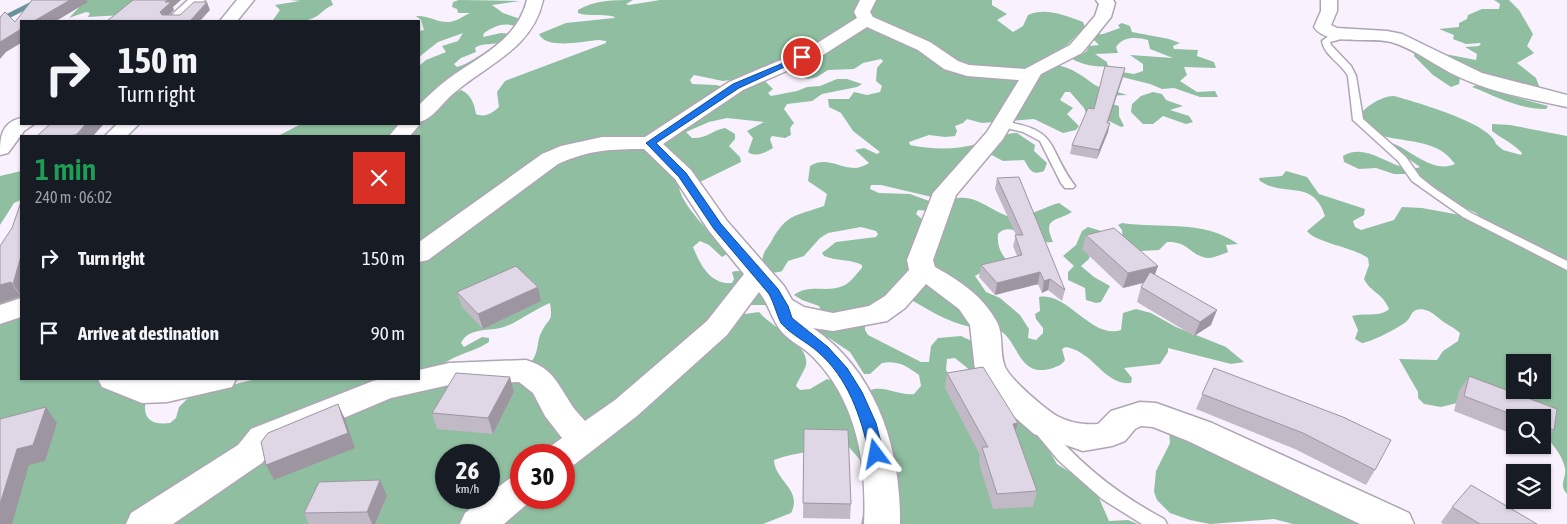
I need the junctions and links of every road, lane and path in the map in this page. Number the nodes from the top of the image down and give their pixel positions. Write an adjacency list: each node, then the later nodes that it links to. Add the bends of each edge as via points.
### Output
1 (197, 0): 7 (street)
2 (246, 0): 8 (street)
3 (534, 0): 13 (street, via 534,13 526,27 506,46 451,86)
4 (868, 0): 9 (street, via 862,12)
5 (1104, 0): 11 (street, via 1107,3 1103,17 1076,49 1043,64)
6 (1329, 0): 10 (street, via 1329,11 1322,27)
7 (173, 20)
8 (229, 20)
9 (866, 20): 11 (street, via 924,46 952,65 967,70); 20 (street, via 817,51 736,86)
10 (1346, 35): 12 (street, via 1378,34 1397,38 1475,77); 24 (lane, via 1326,41 1352,76 1358,120 1402,159 1416,179 1430,190 1467,214)
11 (1031, 75): 14 (street)
12 (1567, 101)
13 (420, 115)
14 (1001, 124): 22 (lane, via 1036,134 1046,142 1059,175); 25 (street, via 945,193 920,260)
15 (22, 125): 21 (street)
16 (128, 125): 18 (street)
17 (409, 125): 19 (street)
18 (116, 135)
19 (400, 135)
20 (650, 143): 23 (street, via 602,143 550,159); 26 (street, via 683,176 718,226)
21 (0, 148)
22 (1069, 186)
23 (420, 253)
24 (1567, 266)
25 (923, 270): 27 (street, via 895,302 877,314 833,322 796,315); 32 (street, via 969,303 984,324 990,370)
26 (758, 274): 27 (street); 34 (street, via 717,328 626,408)
27 (782, 306): 38 (street, via 786,320 824,350 856,392 869,423 880,470)
28 (20, 307): 29 (street)
29 (0, 315)
30 (115, 380): 31 (street, via 142,392 167,391)
31 (216, 380)
32 (1029, 412): 39 (lane, via 1073,466 1133,512); 40 (street, via 1046,425 1083,438 1113,432 1123,420 1140,414 1156,415 1209,436)
33 (571, 444): 36 (street, via 545,386 526,371 449,374 384,389 263,438 250,454)
34 (575, 445)
35 (510, 498): 37 (street)
36 (144, 524)
37 (478, 524)
38 (882, 524)
39 (1158, 524)
40 (1396, 524)

